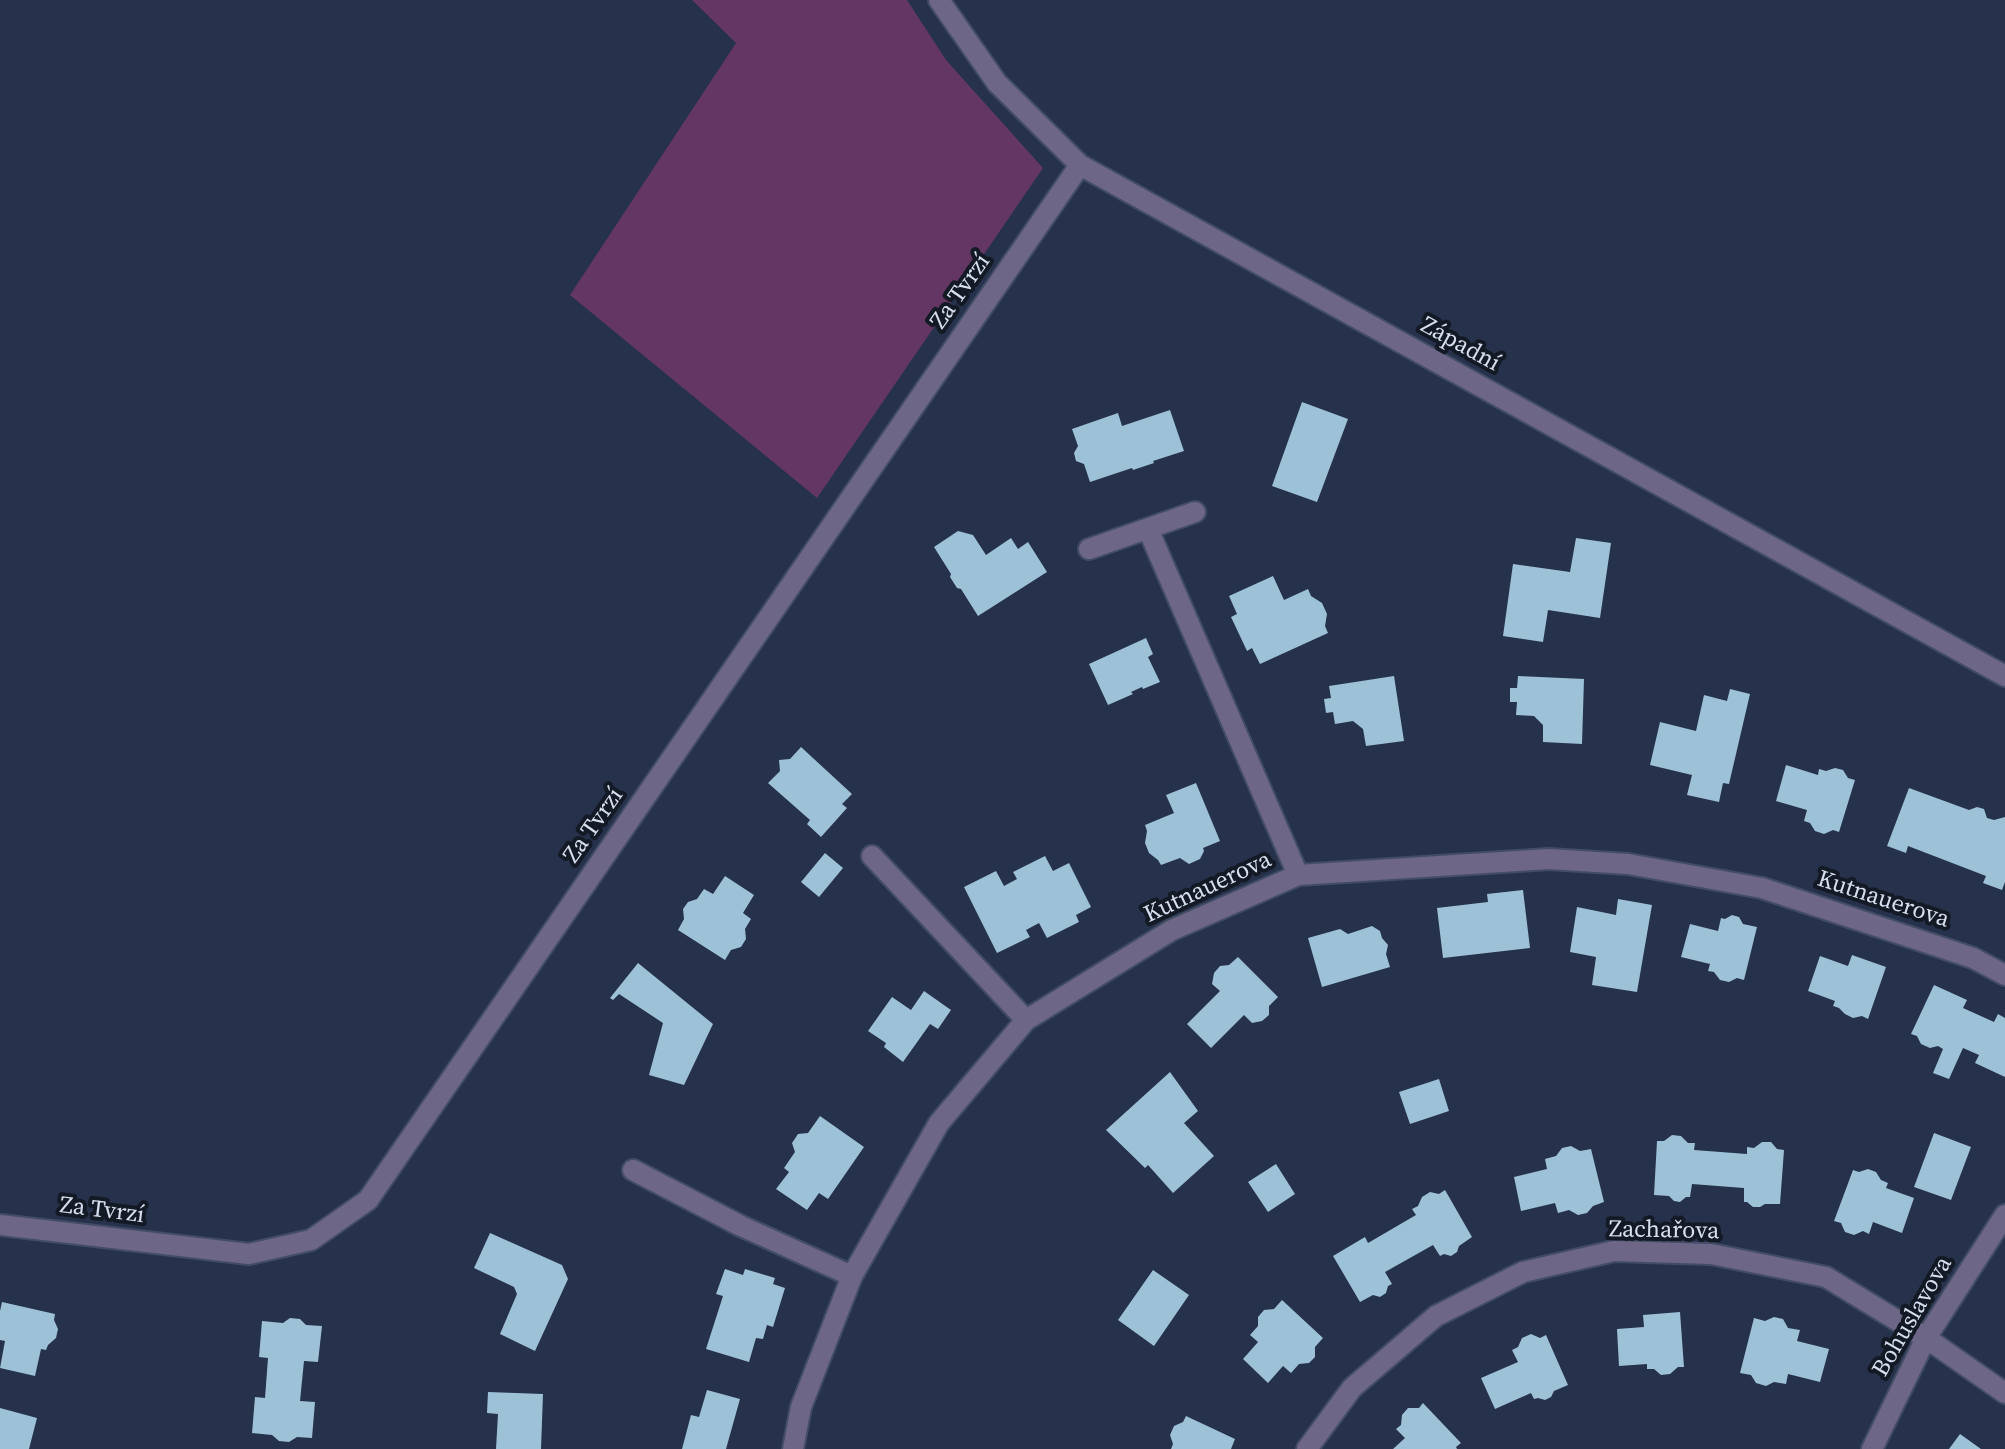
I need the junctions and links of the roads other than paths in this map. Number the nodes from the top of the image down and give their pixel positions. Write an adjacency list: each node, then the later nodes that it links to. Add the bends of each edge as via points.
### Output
1 (939, 0): 2 (street, Západní, via 997,83)
2 (1080, 165): 6 (street, Západní); 13 (street, Za Tvrzí, via 368,1200 311,1240 249,1254)
3 (1195, 512): 4 (street)
4 (1148, 529): 5 (street); 8 (street)
5 (1089, 549)
6 (2005, 676)
7 (872, 856): 10 (street)
8 (1298, 875): 9 (street, Kutnauerova, via 1549,859 1628,864 1762,888 1973,958); 10 (street, Kutnauerova, via 1172,930)
9 (2005, 975)
10 (1026, 1020): 14 (street, Kutnauerova, via 939,1123)
11 (633, 1170): 14 (street)
12 (2005, 1215): 15 (street, Bohuslavova)
13 (0, 1225)
14 (852, 1276): 17 (street, Kutnauerova, via 801,1407)
15 (1926, 1338): 16 (street, Zachařova); 18 (street, Zachařova, via 1826,1277 1711,1254 1614,1251 1523,1272 1436,1316 1352,1388); 19 (street, Bohuslavova)
16 (2005, 1393)
17 (793, 1449)
18 (1307, 1449)
19 (1872, 1449)

